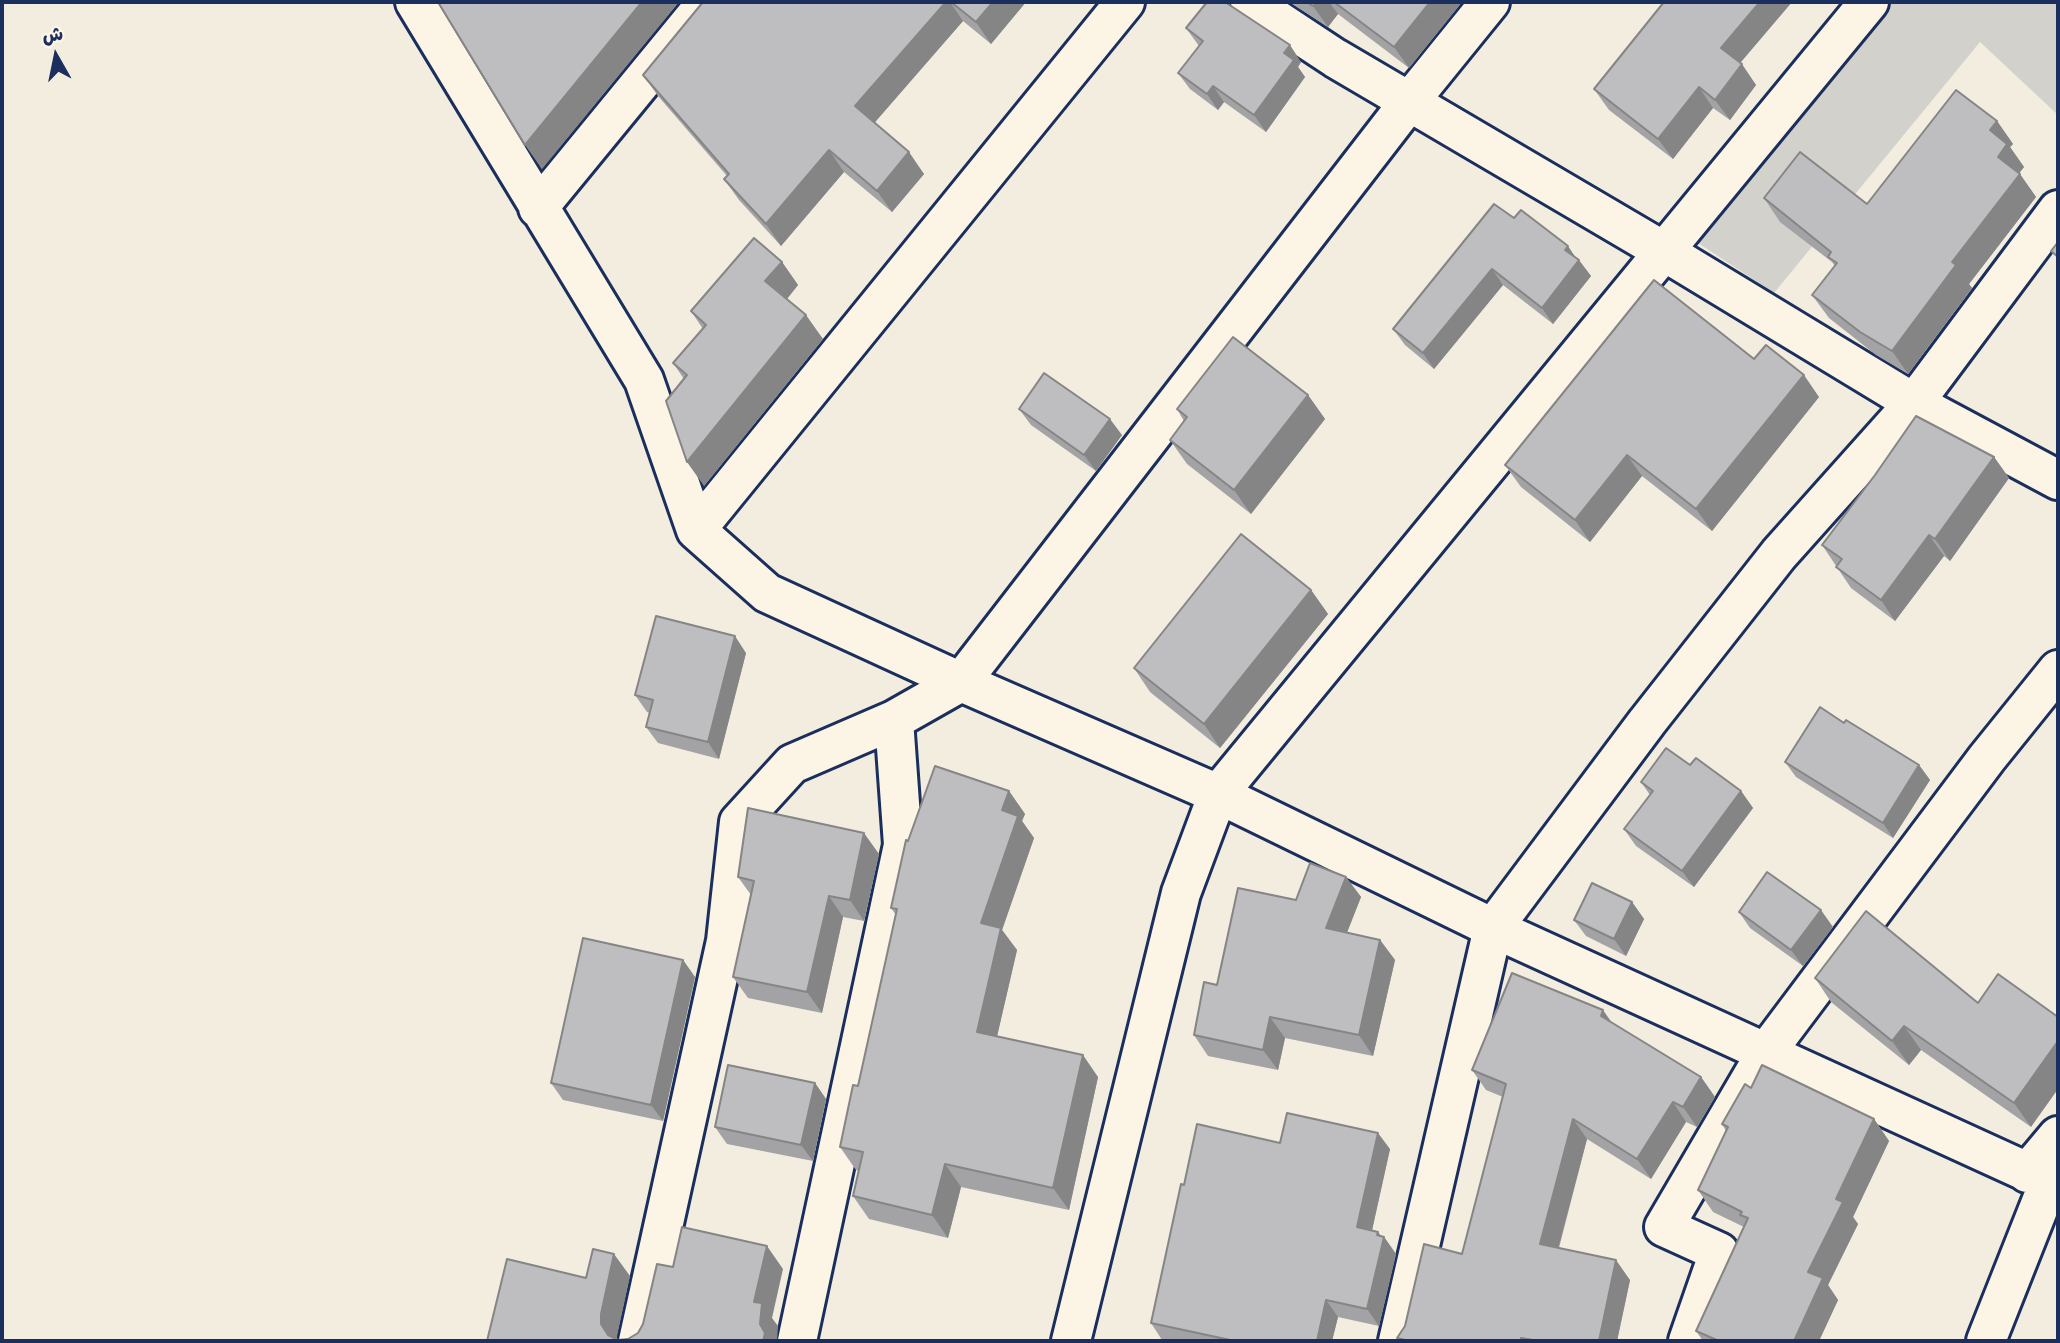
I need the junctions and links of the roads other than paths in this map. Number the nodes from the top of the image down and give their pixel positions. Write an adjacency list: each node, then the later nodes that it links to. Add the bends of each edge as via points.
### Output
1 (707, 2): 8 (street)
2 (1125, 2): 13 (street)
3 (1250, 2): 7 (street)
4 (1490, 2): 7 (street)
5 (1869, 2): 10 (street)
6 (417, 3): 8 (street)
7 (1409, 102): 10 (street); 15 (street)
8 (538, 208): 13 (street, via 643,380)
9 (2058, 210): 11 (street)
10 (1665, 252): 11 (street); 17 (street)
11 (1914, 404): 12 (street); 18 (street, via 1779,554)
12 (2058, 480)
13 (696, 530): 15 (street, via 767,593)
14 (2058, 670): 19 (street)
15 (961, 682): 16 (street); 17 (street)
16 (894, 720): 22 (street, via 792,764 739,822 726,941); 23 (street, via 903,845)
17 (1218, 794): 18 (street); 24 (street, via 1181,893)
18 (1493, 928): 19 (street); 25 (street)
19 (1767, 1051): 21 (street); 26 (street, via 1664,1227 1720,1252)
20 (2058, 1136): 21 (street)
21 (2045, 1180): 27 (street)
22 (638, 1341)
23 (797, 1341)
24 (1071, 1341)
25 (1398, 1341)
26 (1688, 1341)
27 (1986, 1341)

